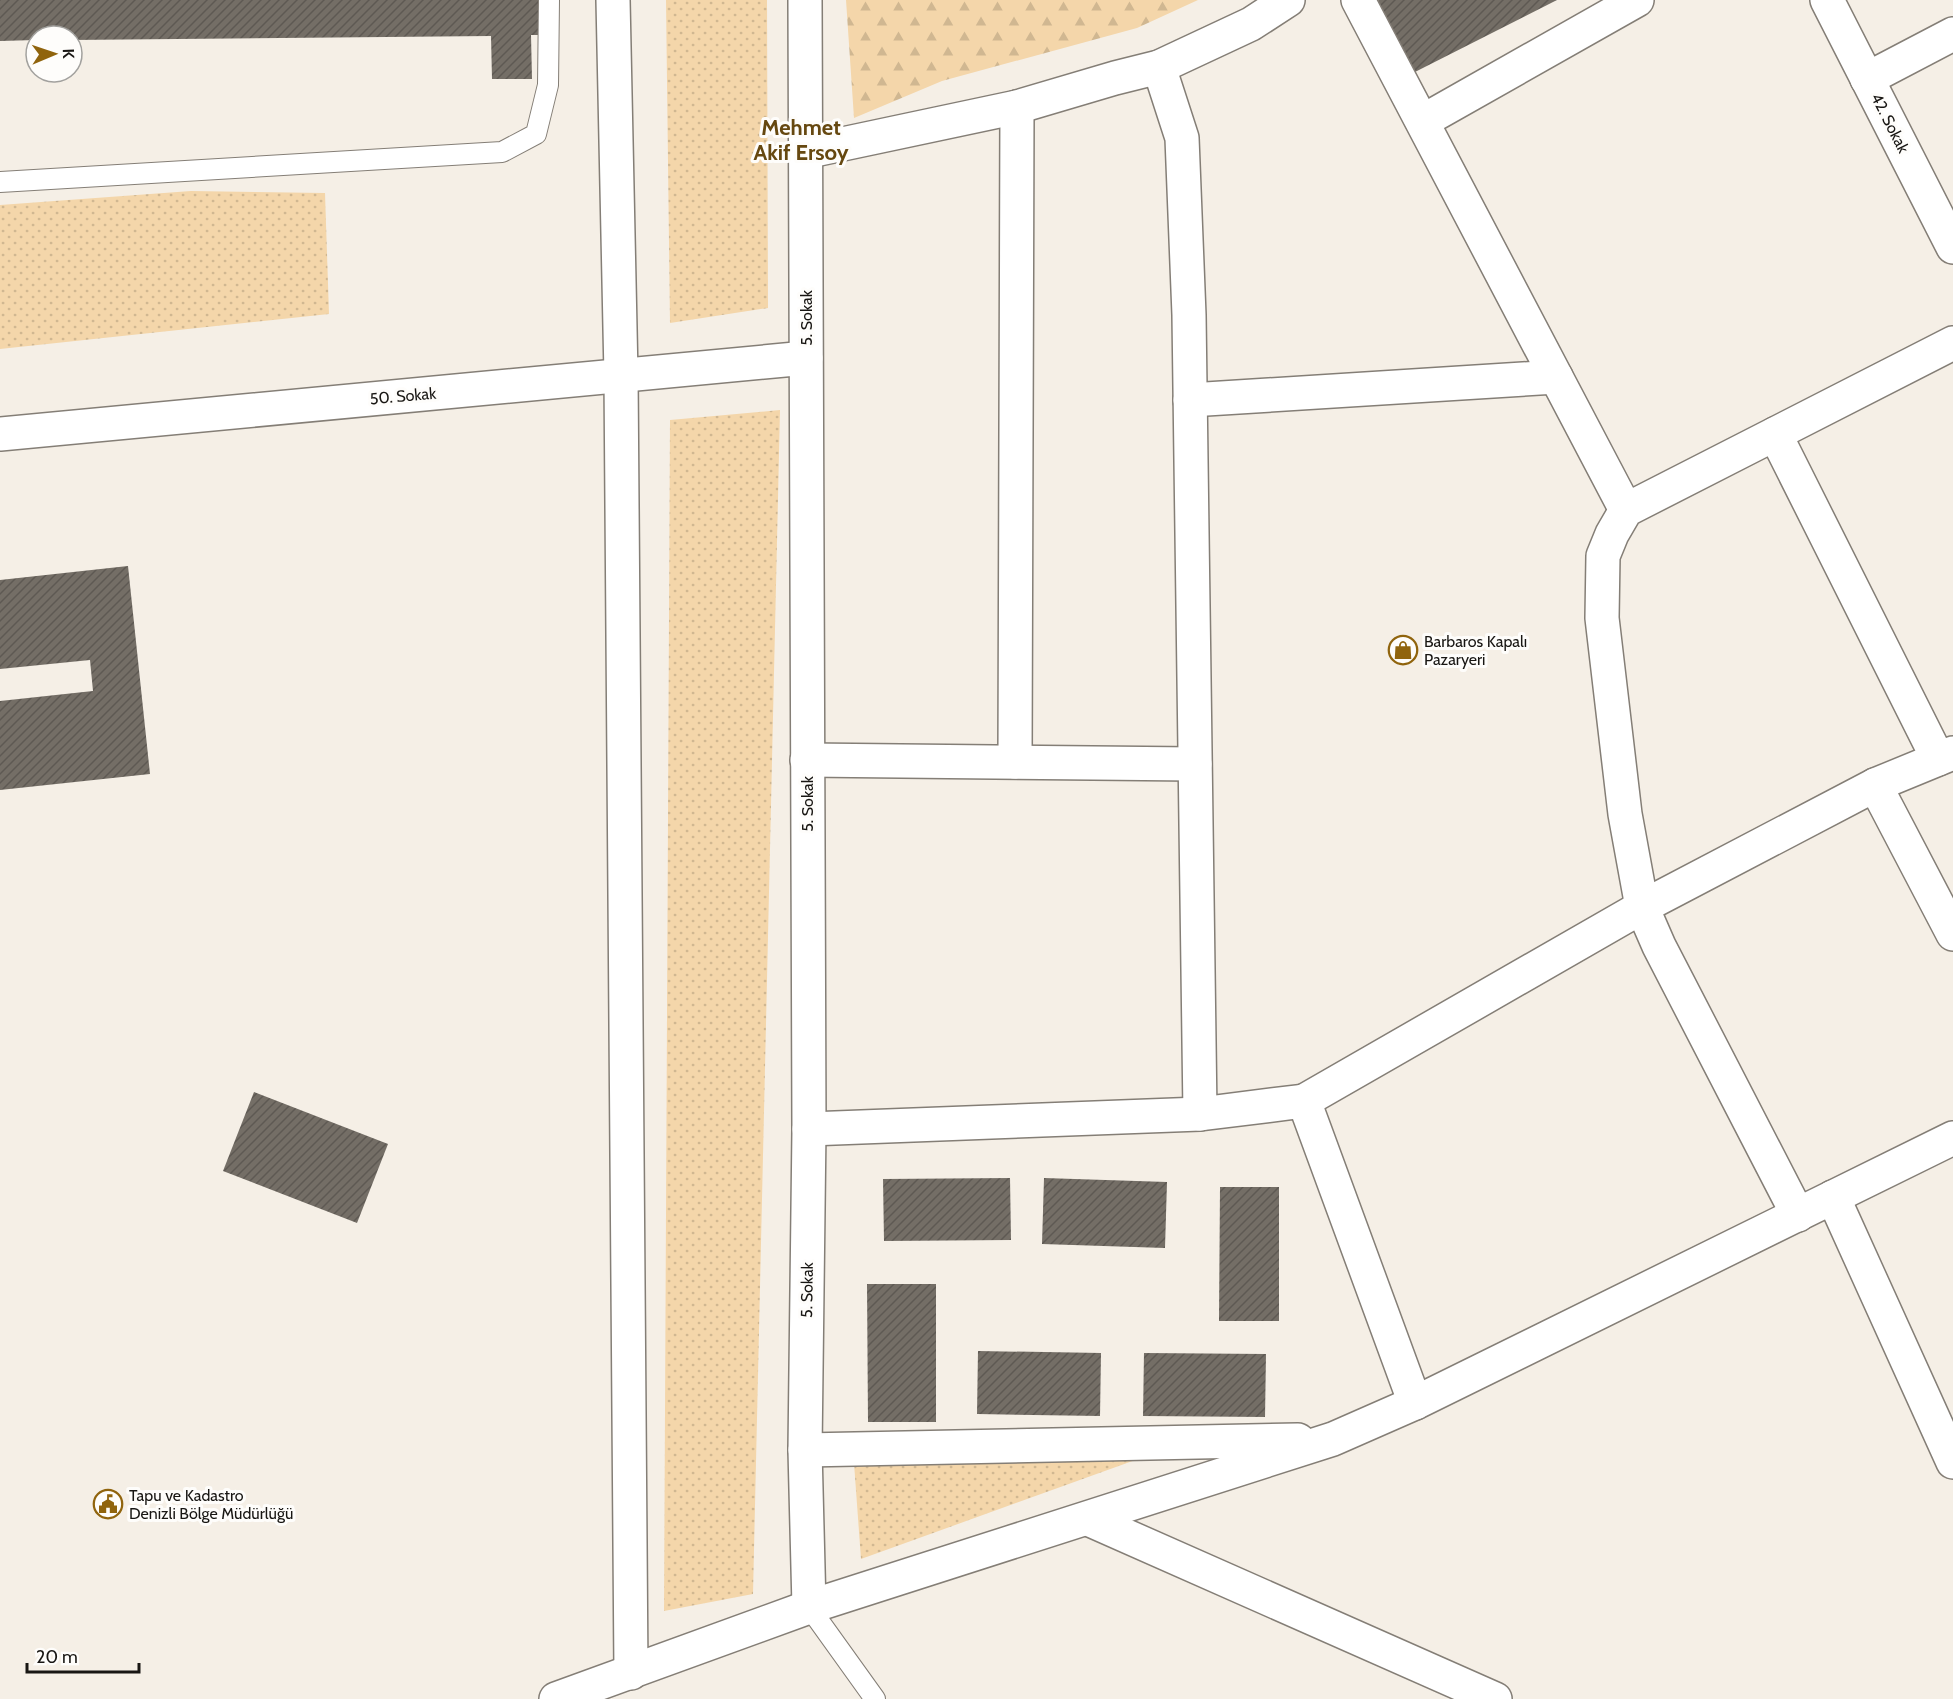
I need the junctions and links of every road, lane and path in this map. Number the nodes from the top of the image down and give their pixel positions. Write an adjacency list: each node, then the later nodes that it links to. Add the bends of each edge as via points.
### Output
1 (549, 0): 14 (lane, via 548,85 536,134 502,152)
2 (613, 0): 18 (street)
3 (805, 0): 13 (street, 5. Sokak)
4 (1288, 0): 9 (street, via 1251,24)
5 (1358, 0): 12 (street)
6 (1637, 0): 12 (street)
7 (1827, 0): 10 (street, 42. Sokak)
8 (1953, 34): 10 (street)
9 (1159, 67): 11 (street); 20 (street, via 1182,138)
10 (1867, 79): 15 (street, 42. Sokak)
11 (1017, 107): 13 (street); 26 (street)
12 (1423, 121): 19 (street)
13 (805, 152): 17 (street, 5. Sokak)
14 (0, 182)
15 (1953, 246)
16 (1953, 343): 22 (street)
17 (806, 358): 18 (street, 50. Sokak); 25 (street, 5. Sokak)
18 (621, 375): 21 (street, 50. Sokak); 43 (street)
19 (1556, 377): 20 (street); 23 (street)
20 (1190, 400): 27 (street)
21 (0, 434)
22 (1775, 434): 23 (street); 24 (street)
23 (1626, 510): 29 (street, via 1604,556 1602,618 1625,814)
24 (1946, 756): 28 (street)
25 (807, 760): 26 (street); 33 (street, 5. Sokak)
26 (1015, 762): 27 (street)
27 (1195, 764): 32 (street)
28 (1875, 785): 29 (street); 30 (street)
29 (1642, 907): 31 (street); 36 (street)
30 (1953, 934)
31 (1304, 1101): 32 (street); 37 (street)
32 (1200, 1114): 33 (street)
33 (809, 1129): 39 (street, 5. Sokak)
34 (1953, 1138): 35 (street)
35 (1833, 1197): 36 (street); 40 (street)
36 (1798, 1215): 37 (street)
37 (1415, 1403): 38 (street)
38 (1333, 1439): 39 (street); 41 (street)
39 (806, 1450): 42 (street, 5. Sokak)
40 (1953, 1462)
41 (1088, 1519): 42 (street); 46 (street)
42 (809, 1607): 43 (street); 45 (lane)
43 (631, 1673): 44 (street)
44 (556, 1699)
45 (875, 1699)
46 (1495, 1699)

